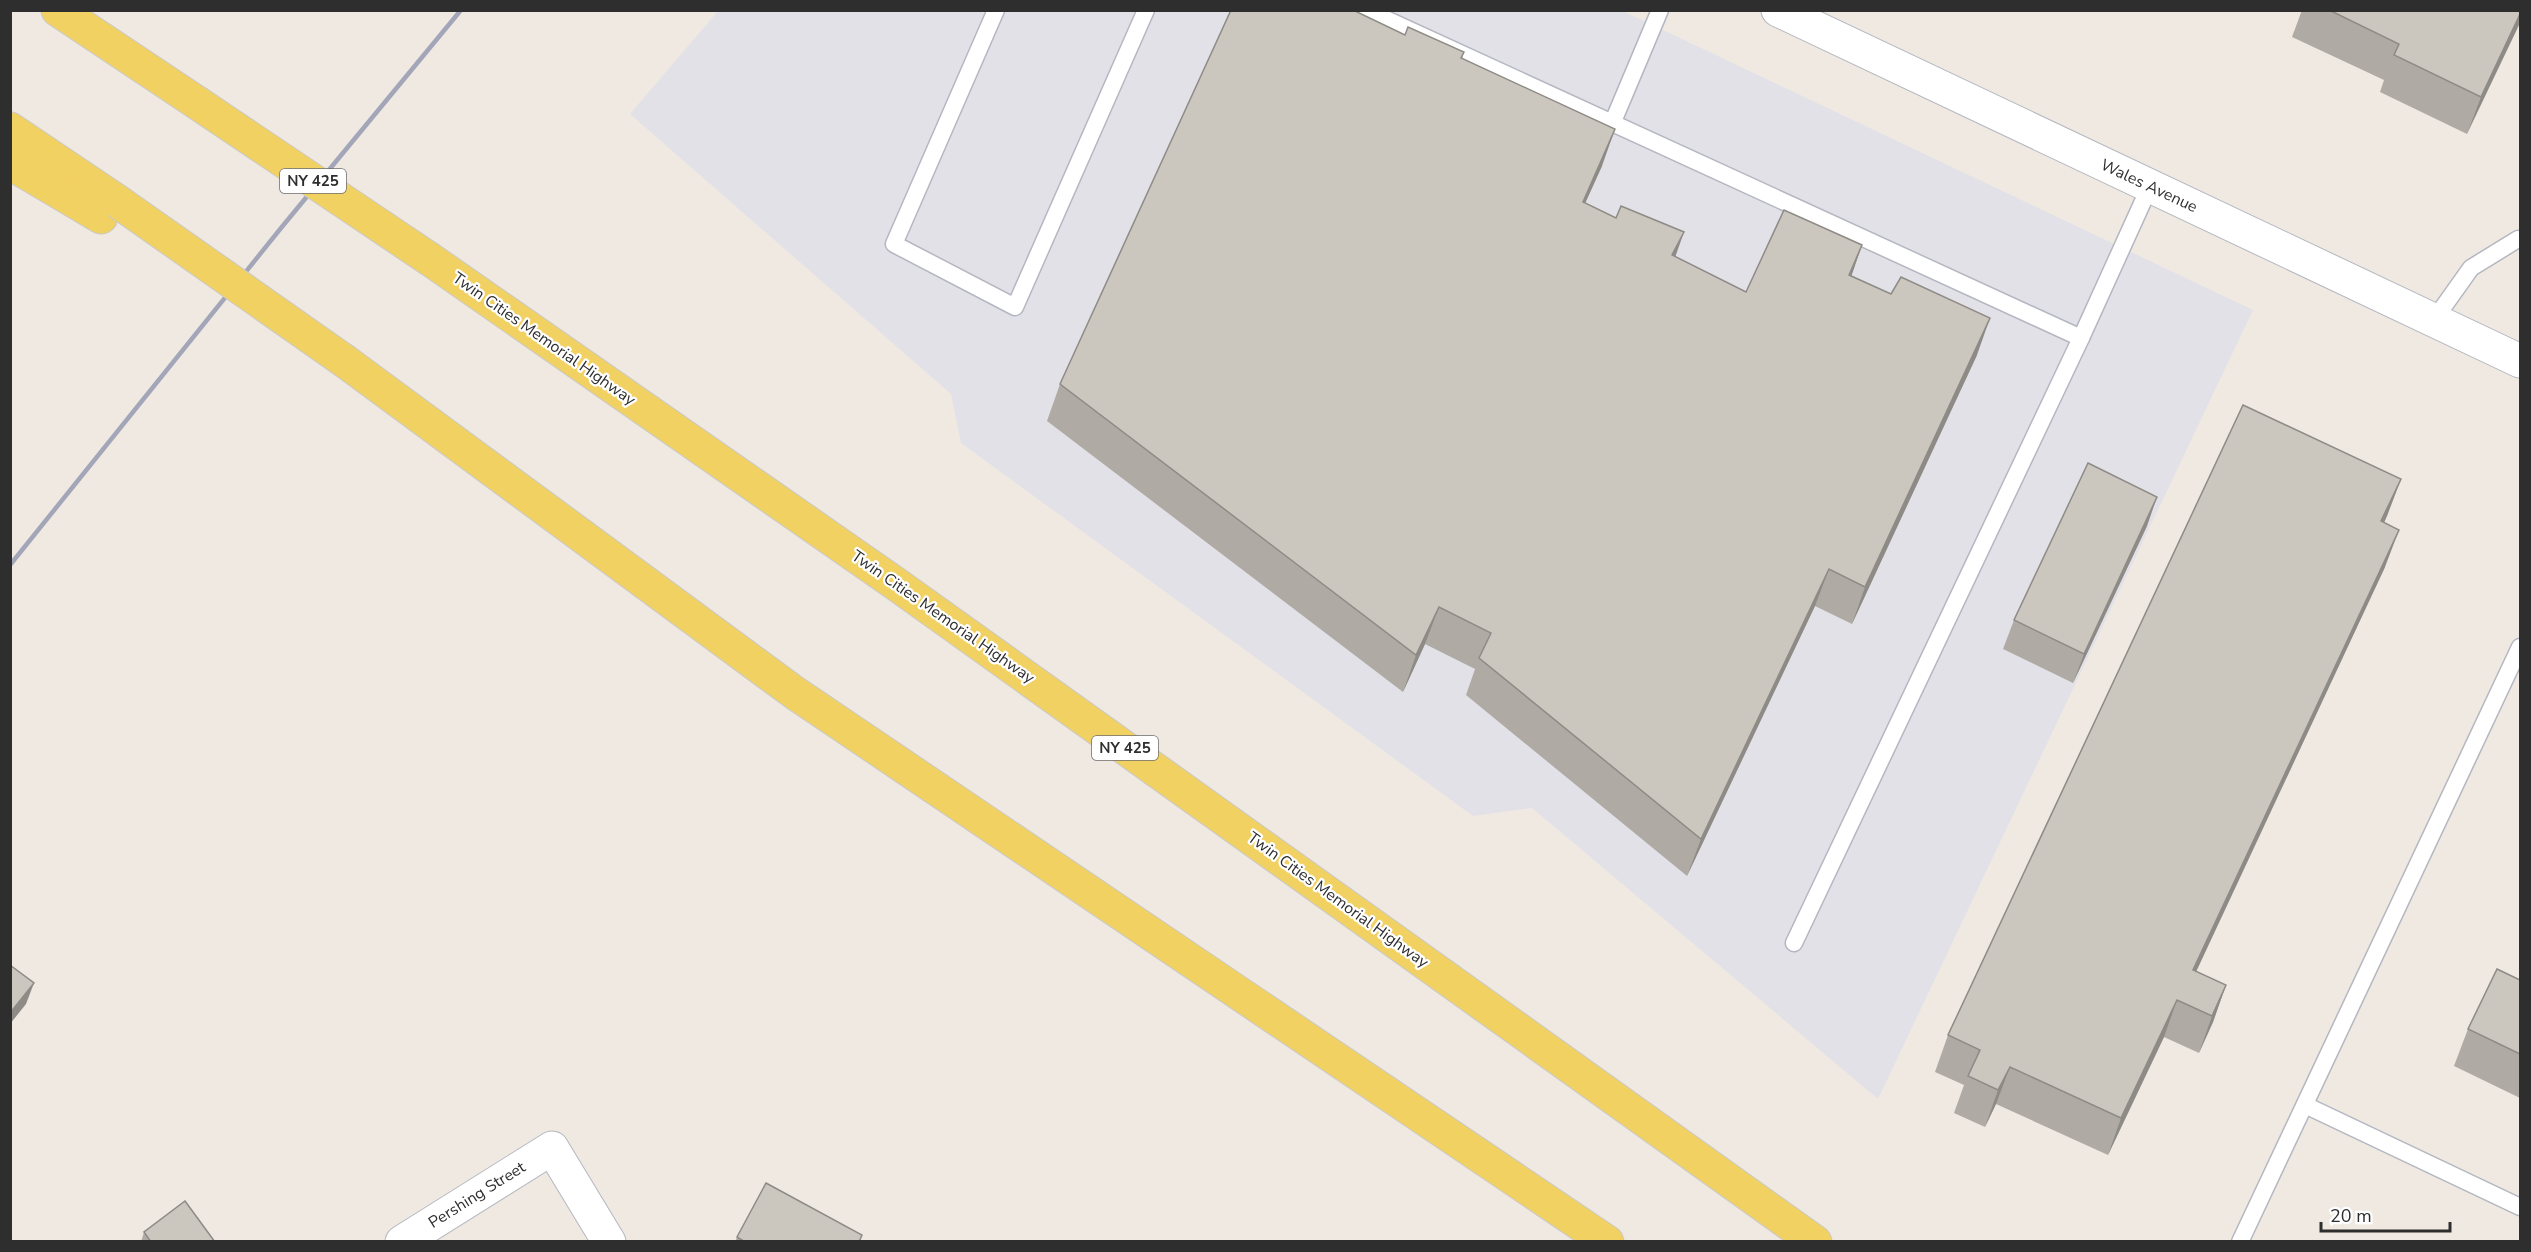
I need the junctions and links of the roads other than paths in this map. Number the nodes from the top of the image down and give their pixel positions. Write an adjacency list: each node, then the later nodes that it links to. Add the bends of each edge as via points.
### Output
1 (58, 10): 8 (main road, Twin Cities Memorial Highway / NY 425)
2 (89, 10): 8 (main road)
3 (996, 10): 4 (lane, via 894,244 1015,307)
4 (1146, 10)
5 (1366, 10): 9 (lane)
6 (1660, 10): 9 (lane)
7 (1778, 10): 12 (street, Wales Avenue)
8 (136, 62): 25 (main road, Twin Cities Memorial Highway / NY 425, bridge, via 430,260 896,584)
9 (1612, 124): 16 (lane)
10 (10, 129): 13 (main road)
11 (10, 163): 13 (main road)
12 (2150, 186): 15 (street, Wales Avenue); 16 (lane)
13 (109, 208): 24 (main road, bridge, via 266,304 795,693)
14 (2520, 240): 15 (lane, via 2471,268)
15 (2434, 320): 17 (street, Wales Avenue)
16 (2081, 338): 19 (lane)
17 (2520, 361)
18 (2520, 646): 20 (lane)
19 (1794, 943)
20 (2305, 1105): 21 (lane); 26 (lane)
21 (2520, 1207)
22 (402, 1242): 23 (street, Pershing Street, via 552,1148)
23 (609, 1242)
24 (1607, 1242)
25 (1815, 1242)
26 (2240, 1242)

